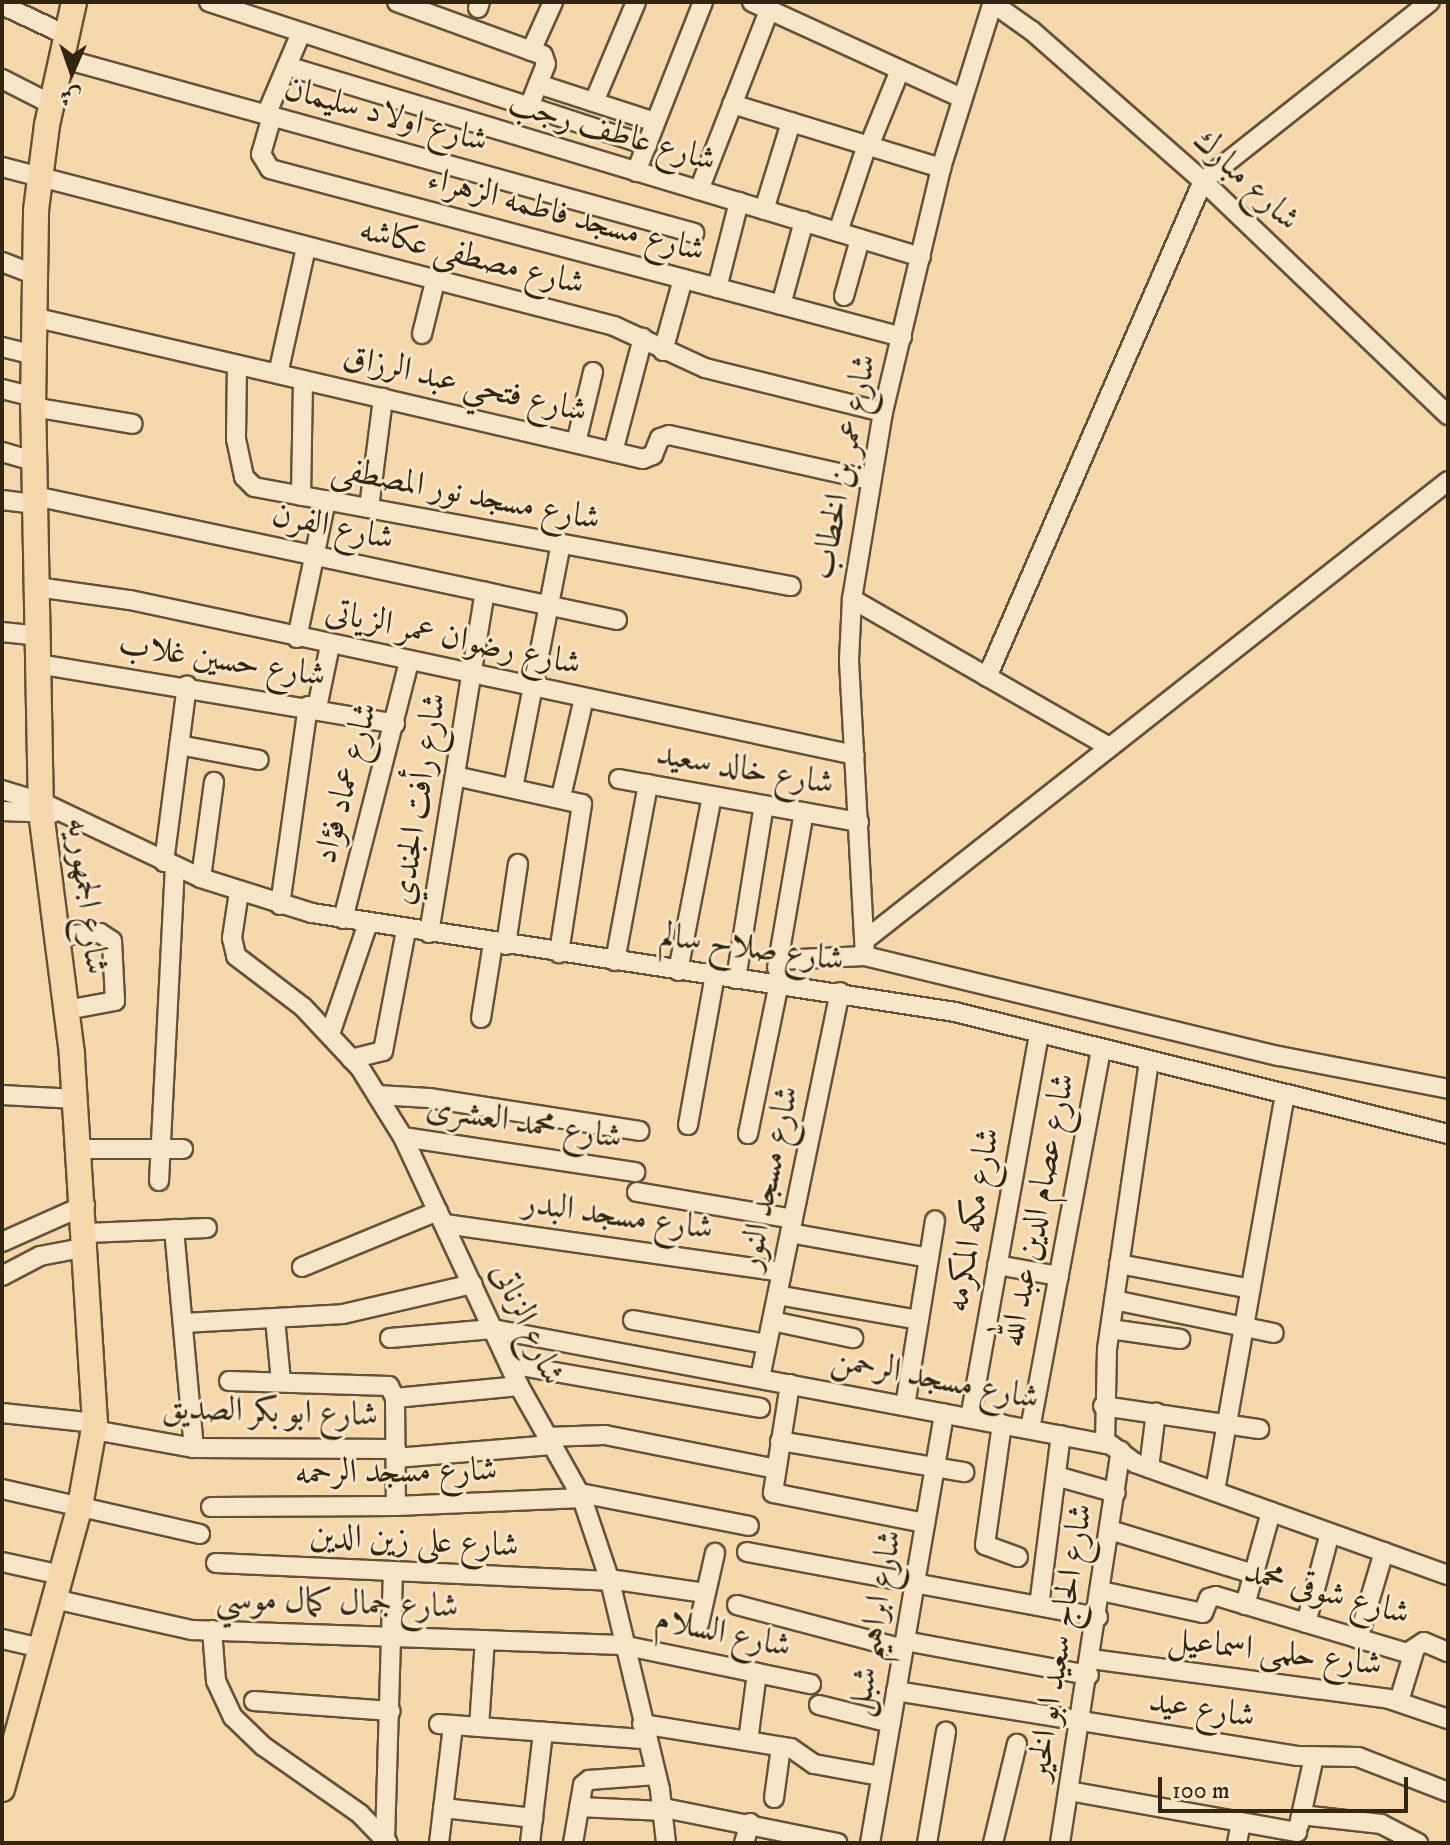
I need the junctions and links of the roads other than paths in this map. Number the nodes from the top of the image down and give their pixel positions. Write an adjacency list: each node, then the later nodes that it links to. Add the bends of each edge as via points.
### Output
1 (74, 2): 12 (main road, شارع الجمهوريه)
2 (209, 2): 11 (street)
3 (553, 2): 13 (street)
4 (636, 2): 19 (street)
5 (703, 2): 24 (street)
6 (992, 2): 18 (street, شارع عمر بن الخطاب); 32 (street, شارع مبارك)
7 (1430, 2): 32 (street)
8 (404, 3): 13 (street)
9 (2, 5): 12 (street, شارع اولاد سليمان)
10 (761, 6): 15 (street); 21 (street)
11 (301, 33): 14 (street, شارع مسجد فاطمه الزهراء); 22 (street)
12 (64, 46): 20 (main road, شارع الجمهوريه); 23 (street, شارع اولاد سليمان)
13 (531, 51): 17 (street, via 547,61)
14 (287, 66): 23 (street, شارع مسجد فاطمه الزهراء); 30 (street, شارع عاطف رجب)
15 (900, 70): 18 (street); 27 (street)
16 (2, 79): 20 (street)
17 (538, 84): 19 (street); 22 (street)
18 (962, 98): 29 (street, شارع عمر بن الخطاب)
19 (594, 102): 24 (street)
20 (51, 104): 31 (main road, شارع الجمهوريه)
21 (732, 104): 25 (street); 33 (street)
22 (529, 107): 26 (street)
23 (269, 116): 38 (street, شارع اولاد سليمان); 44 (street, شارع مسجد فاطمه الزهراء, via 261,154 270,169)
24 (655, 122): 26 (street)
25 (791, 122): 27 (street); 35 (street)
26 (647, 145): 30 (street)
27 (868, 146): 29 (street); 37 (street)
28 (2, 167): 31 (street, شارع مصطفى عكاشه)
29 (941, 168): 41 (street, شارع عمر بن الخطاب)
30 (636, 172): 33 (street, شارع عاطف رجب)
31 (40, 178): 40 (street, شارع مصطفى عكاشه); 43 (main road, شارع الجمهوريه)
32 (1203, 181): 64 (street, شارع مبارك); 92 (street)
33 (699, 190): 34 (street, شارع عاطف رجب)
34 (739, 202): 35 (street, شارع عاطف رجب); 46 (street)
35 (764, 210): 36 (street, شارع عاطف رجب)
36 (804, 221): 37 (street, شارع عاطف رجب); 48 (street)
37 (838, 232): 39 (street, شارع عاطف رجب)
38 (694, 233)
39 (860, 239): 41 (street, شارع عاطف رجب); 47 (street)
40 (306, 248): 45 (street, شارع مصطفى عكاشه); 58 (street)
41 (921, 257): 51 (street, شارع عمر بن الخطاب)
42 (2, 262): 43 (street)
43 (33, 274): 49 (main road, شارع الجمهوريه)
44 (683, 279): 46 (street, شارع مسجد فاطمه الزهراء); 54 (street)
45 (435, 282): 50 (street); 52 (street, شارع مصطفى عكاشه, via 614,326)
46 (717, 288): 48 (street, شارع مسجد فاطمه الزهراء)
47 (844, 296)
48 (781, 305): 51 (street, شارع مسجد فاطمه الزهراء)
49 (33, 317): 55 (main road, شارع الجمهوريه); 56 (street, شارع فتحي عبد الرزاق)
50 (422, 334)
51 (902, 337): 63 (street, شارع عمر بن الخطاب)
52 (643, 338): 54 (street, شارع مصطفى عكاشه); 68 (street)
53 (2, 347): 55 (street)
54 (663, 351): 63 (street, شارع مصطفى عكاشه, via 705,368)
55 (33, 355): 62 (main road, شارع الجمهوريه)
56 (237, 365): 58 (street, شارع فتحي عبد الرزاق); 72 (street, شارع مسجد نور المصطفى, via 234,421 244,477 254,487)
57 (593, 372): 66 (street)
58 (278, 374): 59 (street, شارع فتحي عبد الرزاق)
59 (303, 380): 61 (street, شارع فتحي عبد الرزاق); 72 (street)
60 (2, 389): 62 (street)
61 (383, 398): 66 (street, شارع فتحي عبد الرزاق); 76 (street)
62 (33, 402): 65 (street); 69 (main road, شارع الجمهوريه)
63 (883, 412): 70 (street, شارع عمر بن الخطاب)
64 (1448, 415)
65 (133, 424)
66 (576, 443): 68 (street, شارع فتحي عبد الرزاق)
67 (2, 452): 69 (street)
68 (613, 452): 70 (street, شارع فتحي عبد الرزاق, via 647,459 660,438 669,435)
69 (34, 461): 74 (main road, شارع الجمهوريه)
70 (870, 480): 82 (street, شارع عمر بن الخطاب)
71 (1448, 481): 99 (street)
72 (301, 496): 75 (street, شارع مسجد نور المصطفى)
73 (2, 500): 74 (street, شارع الفرن)
74 (35, 500): 78 (street, شارع الفرن); 80 (main road, شارع الجمهوريه)
75 (326, 500): 76 (street, شارع مسجد نور المصطفى); 78 (street)
76 (369, 508): 77 (street, شارع مسجد نور المصطفى)
77 (561, 544): 79 (street, شارع مسجد نور المصطفى); 83 (street)
78 (314, 556): 81 (street, شارع الفرن); 87 (street)
79 (791, 586)
80 (37, 587): 86 (main road, شارع الجمهوريه); 87 (street, شارع رضوان عمر الزياتى, via 130,600)
81 (485, 592): 83 (street, شارع الفرن); 91 (street, شارع رأفت الجندي)
82 (852, 599): 92 (street); 100 (street, شارع عمر بن الخطاب)
83 (549, 606): 84 (street, شارع الفرن); 94 (street)
84 (617, 620)
85 (2, 632): 86 (street)
86 (38, 636): 90 (main road, شارع الجمهوريه)
87 (297, 638): 88 (street, شارع رضوان عمر الزياتى)
88 (330, 645): 89 (street, شارع رضوان عمر الزياتى); 96 (street)
89 (409, 662): 91 (street, شارع رضوان عمر الزياتى); 97 (street, شارع عماد فؤاد)
90 (38, 664): 93 (street, شارع حسين غلاب); 111 (main road, شارع الجمهوريه)
91 (471, 675): 94 (street, شارع رضوان عمر الزياتى); 102 (street, شارع رأفت الجندي)
92 (987, 677): 99 (street)
93 (187, 685): 96 (street, شارع حسين غلاب); 98 (street)
94 (533, 688): 95 (street, شارع رضوان عمر الزياتى); 106 (street)
95 (584, 698): 100 (street, شارع رضوان عمر الزياتى); 109 (street)
96 (312, 707): 97 (street, شارع حسين غلاب); 119 (street)
97 (395, 724): 120 (street, شارع عماد فؤاد)
98 (179, 745): 101 (street); 115 (street)
99 (1109, 747): 126 (street)
100 (855, 755): 114 (street, شارع عمر بن الخطاب)
101 (259, 760)
102 (455, 776): 106 (street); 123 (street, شارع رأفت الجندي)
103 (619, 779): 105 (street, شارع خالد سعيد)
104 (214, 782): 117 (street)
105 (648, 784): 108 (street, شارع خالد سعيد); 129 (street)
106 (513, 788): 109 (street)
107 (2, 790): 111 (street)
108 (712, 796): 110 (street, شارع خالد سعيد); 130 (street)
109 (561, 797): 127 (street, via 581,803)
110 (764, 805): 113 (street, شارع خالد سعيد); 132 (street)
111 (46, 809): 112 (street); 115 (street, شارع صلاح سالم); 124 (main road, شارع الجمهوريه)
112 (2, 811)
113 (804, 812): 114 (street, شارع خالد سعيد); 128 (street)
114 (859, 822): 126 (street, شارع عمر بن الخطاب)
115 (169, 864): 117 (street, شارع صلاح سالم); 153 (street)
116 (518, 864): 125 (street)
117 (201, 878): 118 (street, شارع صلاح سالم)
118 (239, 892): 119 (street, شارع صلاح سالم); 138 (street, شارع الزناتى, via 232,938 236,956)
119 (280, 905): 120 (street, شارع صلاح سالم)
120 (343, 919): 121 (street, شارع صلاح سالم)
121 (368, 923): 122 (street, شارع صلاح سالم); 138 (street)
122 (406, 930): 123 (street, شارع صلاح سالم); 140 (street, via 383,1051)
123 (429, 933): 125 (street, شارع صلاح سالم)
124 (57, 936): 135 (main road, شارع الجمهوريه); 135 (street, via 100,933 112,941 113,1005)
125 (499, 944): 127 (street, شارع صلاح سالم); 136 (street)
126 (865, 948): 128 (street); 142 (street, via 1279,1056)
127 (559, 953): 129 (street, شارع صلاح سالم)
128 (778, 960): 133 (street)
129 (615, 961): 130 (street, شارع صلاح سالم)
130 (678, 971): 131 (street, شارع صلاح سالم)
131 (715, 975): 132 (street, شارع صلاح سالم); 147 (street)
132 (736, 979): 133 (street, شارع صلاح سالم)
133 (777, 983): 134 (street, شارع صلاح سالم); 149 (street)
134 (840, 992): 137 (street, شارع صلاح سالم); 161 (street, شارع مسجد النور)
135 (66, 1010): 146 (main road, شارع الجمهوريه)
136 (481, 1018)
137 (1039, 1033): 139 (street, شارع صلاح سالم); 168 (street, شارع مكه المكرمه)
138 (330, 1034): 140 (street, شارع الزناتى)
139 (1101, 1049): 141 (street, شارع صلاح سالم); 172 (street, شارع عصام الدين عبد الله)
140 (351, 1059): 144 (street, شارع الزناتى)
141 (1149, 1061): 145 (street, شارع صلاح سالم); 167 (street, شارع الحاج سعيد ابو الخير)
142 (1448, 1089)
143 (2, 1095): 146 (street)
144 (377, 1095): 148 (street, via 429,1098); 151 (street, شارع الزناتى)
145 (1285, 1095): 150 (street, شارع صلاح سالم); 174 (street)
146 (76, 1099): 152 (main road, شارع الجمهوريه)
147 (688, 1125)
148 (639, 1131)
149 (748, 1134)
150 (1448, 1134)
151 (403, 1137): 155 (street, شارع محمد العشرى); 159 (street, شارع الزناتى)
152 (80, 1149): 153 (street); 158 (main road, شارع الجمهوريه)
153 (160, 1149): 154 (street); 156 (street)
154 (183, 1149)
155 (635, 1172)
156 (159, 1181)
157 (637, 1192): 161 (street)
158 (85, 1205): 164 (main road, شارع الجمهوريه); 165 (street)
159 (442, 1217): 169 (street); 170 (street, شارع مسجد البدر); 173 (street, شارع الزناتى)
160 (935, 1220): 166 (street)
161 (791, 1226): 166 (street); 170 (street, شارع مسجد النور)
162 (207, 1228): 163 (street)
163 (174, 1229): 164 (street); 181 (street)
164 (87, 1240): 171 (street); 206 (main road, شارع الجمهوريه)
165 (2, 1242)
166 (929, 1258): 179 (street)
167 (1119, 1264): 174 (street); 176 (street, شارع الحاج سعيد ابو الخير)
168 (997, 1265): 172 (street); 203 (street, شارع مكه المكرمه)
169 (302, 1267)
170 (782, 1272): 175 (street, شارع مسجد النور)
171 (2, 1276)
172 (1059, 1276): 207 (street, شارع عصام الدين عبد الله)
173 (473, 1284): 177 (street, via 343,1314); 183 (street, شارع الزناتى)
174 (1251, 1289): 182 (street)
175 (777, 1295): 179 (street); 180 (street, شارع مسجد النور)
176 (1114, 1300): 182 (street); 184 (street, شارع الحاج سعيد ابو الخير)
177 (275, 1319): 181 (street); 193 (street)
178 (633, 1320): 189 (street)
179 (919, 1320): 197 (street)
180 (772, 1321): 187 (street); 189 (street, شارع مسجد النور)
181 (184, 1323): 212 (street)
182 (1245, 1327): 185 (street); 205 (street)
183 (493, 1329): 186 (street, شارع مسجد الرحمن); 190 (street, شارع الزناتى); 191 (street, شارع مسجد الرحمن)
184 (1110, 1329): 188 (street); 198 (street, شارع الحاج سعيد ابو الخير)
185 (1274, 1333)
186 (390, 1338)
187 (853, 1338)
188 (1180, 1339)
189 (767, 1344): 191 (street, شارع مسجد النور)
190 (509, 1364): 195 (street, شارع الزناتى); 199 (street)
191 (760, 1378): 194 (street, شارع مسجد الرحمن)
192 (229, 1381): 193 (street)
193 (281, 1381): 196 (street, via 382,1383)
194 (790, 1384): 197 (street, شارع مسجد الرحمن); 211 (street)
195 (519, 1386): 196 (street); 210 (street, شارع الزناتى)
196 (395, 1398): 214 (street)
197 (905, 1406): 202 (street, شارع مسجد الرحمن)
198 (1103, 1406): 200 (street); 213 (street, شارع الحاج سعيد ابو الخير)
199 (760, 1408)
200 (1156, 1412): 205 (street); 216 (street)
201 (2, 1413): 206 (street, شارع ابو بكر الصديق)
202 (944, 1413): 203 (street, شارع مسجد الرحمن); 215 (street, شارع ابراهيم شبل)
203 (970, 1418): 204 (street, شارع مسجد الرحمن)
204 (1002, 1424): 207 (street, شارع مسجد الرحمن); 236 (street, via 985,1545 988,1551)
205 (1228, 1424): 208 (street); 221 (street)
206 (95, 1427): 212 (street, شارع ابو بكر الصديق); 224 (main road, شارع الجمهوريه)
207 (1030, 1429): 209 (street, شارع مسجد الرحمن)
208 (1259, 1429)
209 (1061, 1435): 213 (street, شارع مسجد الرحمن); 219 (street)
210 (548, 1441): 214 (street, شارع ابو بكر الصديق); 217 (street, شارع ابو بكر الصديق, via 605,1435); 223 (street, شارع الزناتى)
211 (780, 1441): 215 (street); 217 (street)
212 (194, 1448): 214 (street, شارع ابو بكر الصديق)
213 (1113, 1448): 216 (street, شارع مسجد الرحمن); 222 (street, شارع الحاج سعيد ابو الخير)
214 (396, 1454): 225 (street)
215 (935, 1467): 218 (street); 228 (street, شارع ابراهيم شبل)
216 (1149, 1468): 221 (street, شارع مسجد الرحمن)
217 (776, 1469): 228 (street, via 774,1495)
218 (964, 1472)
219 (1056, 1476): 222 (street); 250 (street)
220 (2, 1489): 224 (street)
221 (1215, 1491): 227 (street, شارع مسجد الرحمن)
222 (1116, 1493): 230 (street, شارع الحاج سعيد ابو الخير)
223 (581, 1496): 225 (street, شارع مسجد الرحمه); 229 (street, شارع مسجد الرحمه); 243 (street, شارع الزناتى)
224 (80, 1506): 232 (street); 241 (main road, شارع الجمهوريه)
225 (396, 1506): 226 (street, شارع مسجد الرحمه)
226 (211, 1507)
227 (1271, 1512): 231 (street, شارع مسجد الرحمن); 240 (street)
228 (925, 1523): 244 (street, شارع ابراهيم شبل)
229 (749, 1526)
230 (1110, 1530): 240 (street); 245 (street, شارع الحاج سعيد ابو الخير)
231 (1330, 1533): 234 (street, شارع مسجد الرحمن); 252 (street)
232 (200, 1534)
233 (747, 1552): 244 (street)
234 (1384, 1552): 242 (street, شارع مسجد الرحمن); 257 (street)
235 (715, 1553): 246 (street)
236 (1018, 1557)
237 (2, 1562): 241 (street)
238 (216, 1563): 239 (street, شارع على زين الدين)
239 (393, 1572): 243 (street, شارع على زين الدين); 255 (street)
240 (1254, 1574): 249 (street)
241 (61, 1575): 247 (main road, شارع الجمهوريه)
242 (1448, 1575)
243 (610, 1580): 246 (street, شارع على زين الدين); 259 (street, شارع الزناتى)
244 (915, 1583): 250 (street); 260 (street, شارع ابراهيم شبل)
245 (1101, 1591): 249 (street, شارع شوقى محمد, via 1203,1613 1213,1596); 251 (street, شارع الحاج سعيد ابو الخير)
246 (705, 1593): 253 (street)
247 (54, 1599): 254 (street, شارع جمال كمال موسي, via 173,1628); 261 (main road, شارع الجمهوريه)
248 (737, 1605): 260 (street, شارع حلمى اسماعيل)
249 (1245, 1605): 252 (street, شارع شوقى محمد)
250 (1039, 1606): 251 (street)
251 (1098, 1617): 264 (street, شارع الحاج سعيد ابو الخير)
252 (1306, 1623): 257 (street, شارع شوقى محمد)
253 (699, 1624)
254 (212, 1630): 255 (street, شارع جمال كمال موسي); 298 (street, via 216,1681 233,1717 263,1746 360,1814)
255 (394, 1636): 258 (street, شارع جمال كمال موسي); 271 (street)
256 (2, 1639): 261 (street)
257 (1358, 1639): 262 (street, شارع شوقى محمد)
258 (485, 1640): 259 (street, شارع جمال كمال موسي); 276 (street)
259 (622, 1645): 265 (street, شارع السلام); 278 (street, شارع الزناتى)
260 (904, 1645): 264 (street, شارع حلمى اسماعيل); 267 (street, شارع ابراهيم شبل)
261 (41, 1648): 272 (main road, شارع الجمهوريه)
262 (1414, 1652): 263 (street, شارع شوقى محمد, via 1424,1642); 269 (street)
263 (1448, 1652)
264 (1090, 1667): 269 (street, شارع حلمى اسماعيل); 275 (street, شارع الحاج سعيد ابو الخير)
265 (757, 1673): 266 (street, شارع السلام); 280 (street)
266 (811, 1684)
267 (896, 1691): 274 (street, شارع ابراهيم شبل); 275 (street, شارع عيد)
268 (254, 1701): 271 (street)
269 (1399, 1701): 273 (street, شارع حلمى اسماعيل)
270 (819, 1705): 274 (street)
271 (391, 1711): 298 (street)
272 (11, 1719): 284 (main road, شارع الجمهوريه)
273 (1448, 1719)
274 (891, 1723): 286 (street, شارع ابراهيم شبل)
275 (1081, 1723): 283 (street, شارع عيد); 287 (street, شارع الحاج سعيد ابو الخير)
276 (479, 1727): 277 (street); 291 (street, via 446,1724)
277 (543, 1732): 278 (street); 293 (street)
278 (644, 1732): 280 (street); 285 (street, شارع الزناتى)
279 (946, 1732): 306 (street)
280 (748, 1741): 282 (street)
281 (1017, 1744): 307 (street)
282 (781, 1747): 286 (street, via 798,1750 814,1764); 289 (street)
283 (1314, 1757): 288 (street, شارع عيد, via 1381,1762); 296 (street)
284 (4, 1775)
285 (656, 1775): 290 (street, via 589,1780); 292 (street, شارع الزناتى)
286 (881, 1776): 305 (street, شارع ابراهيم شبل)
287 (1069, 1791): 294 (street); 308 (street, شارع الحاج سعيد ابو الخير)
288 (1448, 1792)
289 (774, 1798)
290 (579, 1807): 292 (street); 301 (street)
291 (443, 1808): 293 (street); 299 (street)
292 (664, 1809): 295 (street); 302 (street, شارع الزناتى)
293 (533, 1818): 300 (street)
294 (1241, 1822): 296 (street); 309 (street)
295 (750, 1823): 297 (street); 303 (street)
296 (1297, 1830): 310 (street, via 1381,1824)
297 (806, 1840): 304 (street)
298 (387, 1841)
299 (439, 1843)
300 (530, 1843)
301 (573, 1843)
302 (666, 1843)
303 (744, 1843)
304 (837, 1843)
305 (870, 1843)
306 (927, 1843)
307 (993, 1843)
308 (1060, 1843)
309 (1237, 1843)
310 (1418, 1843)

